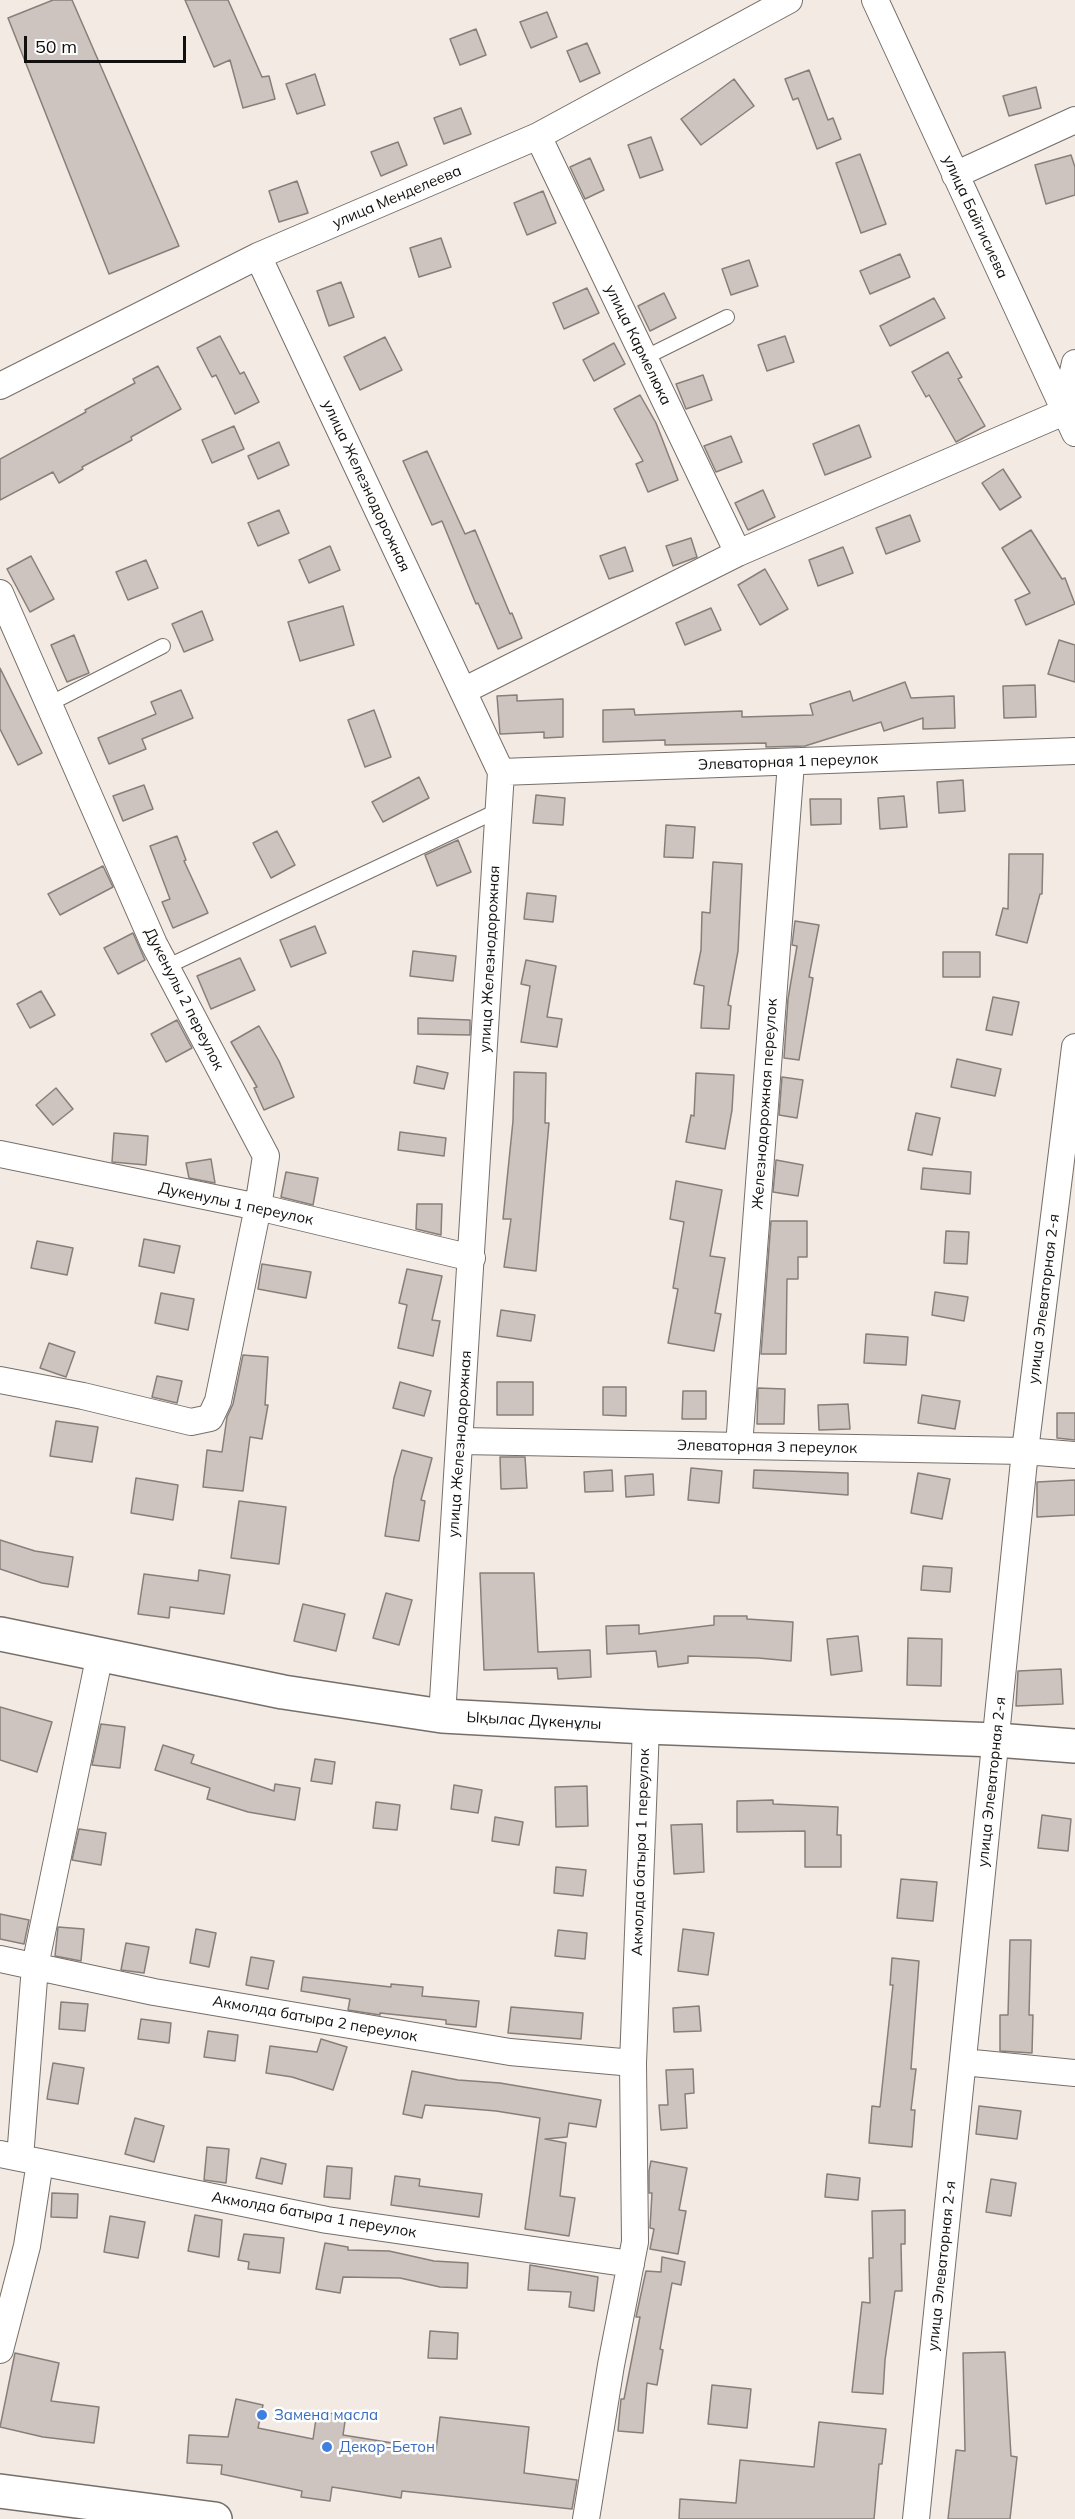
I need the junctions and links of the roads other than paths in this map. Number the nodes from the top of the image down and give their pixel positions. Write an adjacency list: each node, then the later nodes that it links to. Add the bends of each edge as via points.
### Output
1 (789, 0): 4 (street, улица Менделеева)
2 (875, 0): 5 (street, улица Байгисиева)
3 (1075, 120): 5 (street)
4 (538, 136): 6 (street, улица Менделеева); 8 (street, улица Кармелюка)
5 (956, 175): 11 (street, улица Байгисиева)
6 (258, 256): 10 (street, улица Менделеева); 15 (street, улица Железнодорожная)
7 (727, 317): 8 (lane)
8 (644, 358): 12 (street, улица Кармелюка)
9 (1075, 363): 11 (street)
10 (0, 386)
11 (1070, 423): 12 (street)
12 (738, 553): 15 (street)
13 (0, 593): 16 (street, Дукенулы 2 переулок)
14 (163, 646): 16 (lane)
15 (463, 691): 19 (street, улица Железнодорожная)
16 (49, 704): 21 (street, Дукенулы 2 переулок)
17 (1075, 751): 18 (street, Элеваторная 1 переулок)
18 (791, 763): 19 (street, Элеваторная 1 переулок); 28 (street, Железнодорожная переулок)
19 (501, 772): 20 (street, улица Железнодорожная)
20 (499, 810): 21 (lane); 25 (street, улица Железнодорожная)
21 (166, 967): 24 (street, Дукенулы 2 переулок, via 266,1156)
22 (1075, 1047): 29 (street, улица Элеваторная 2-я)
23 (0, 1154): 24 (street, Дукенулы 1 переулок)
24 (258, 1207): 25 (street, Дукенулы 1 переулок); 26 (street, Дукенулы 2 переулок, via 218,1401 210,1419 191,1422)
25 (472, 1258): 27 (street, улица Железнодорожная)
26 (0, 1380)
27 (460, 1441): 28 (street, Элеваторная 3 переулок); 33 (street, улица Железнодорожная)
28 (739, 1446): 29 (street, Элеваторная 3 переулок)
29 (1025, 1451): 30 (street, Элеваторная 3 переулок); 35 (street, улица Элеваторная 2-я)
30 (1075, 1455)
31 (0, 1634): 32 (street, Ықылас Дүкенұлы)
32 (100, 1654): 33 (street, Ықылас Дүкенұлы, via 283,1692); 38 (street)
33 (442, 1716): 34 (street, Ықылас Дүкенұлы)
34 (646, 1727): 35 (street, Ықылас Дүкенұлы); 40 (street, Акмолда батыра 1 переулок)
35 (996, 1740): 36 (street, Ықылас Дүкенұлы); 39 (street, улица Элеваторная 2-я)
36 (1075, 1746)
37 (0, 1959): 38 (street, Акмолда батыра 2 переулок)
38 (35, 1966): 40 (street, Акмолда батыра 2 переулок, via 154,1992 510,2052); 42 (street)
39 (963, 2062): 41 (street); 48 (street, улица Элеваторная 2-я)
40 (633, 2063): 43 (street, Акмолда батыра 1 переулок, via 635,2242)
41 (1075, 2073)
42 (20, 2158): 43 (street, Акмолда батыра 1 переулок, via 327,2220); 44 (street, via 27,2246)
43 (630, 2264): 47 (street, Акмолда батыра 1 переулок)
44 (0, 2350)
45 (0, 2490): 46 (street)
46 (215, 2519)
47 (586, 2519)
48 (916, 2519)

